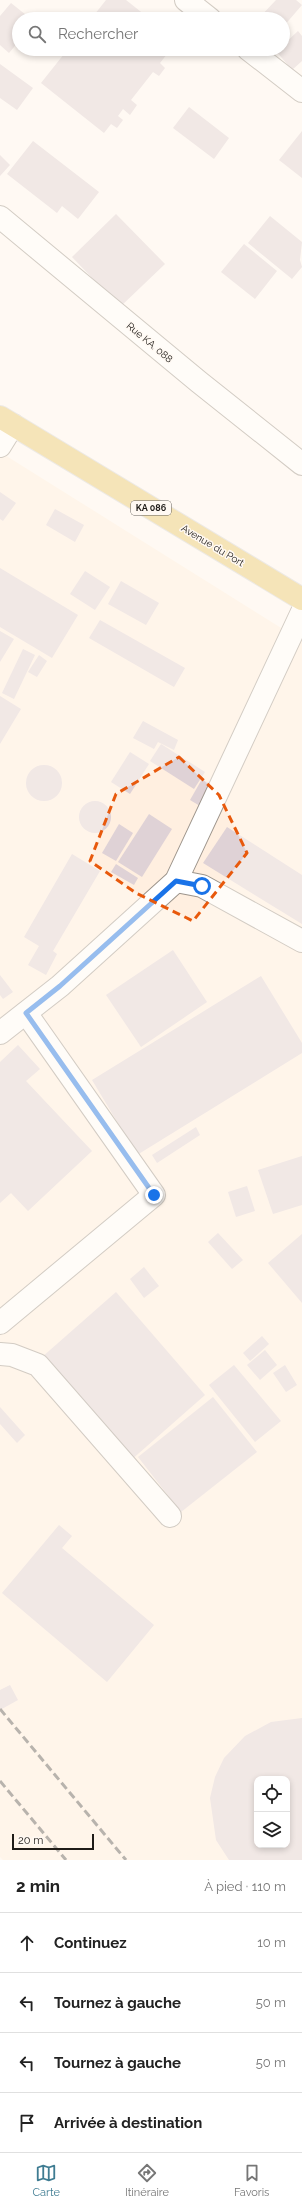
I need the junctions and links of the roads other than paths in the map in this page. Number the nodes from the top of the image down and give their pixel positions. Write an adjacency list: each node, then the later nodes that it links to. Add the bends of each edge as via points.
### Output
1 (186, 0): 2 (street)
2 (201, 12)
3 (257, 56): 4 (street)
4 (302, 91)
5 (0, 217): 8 (street, Rue KA. 088)
6 (6, 421): 7 (street); 9 (main road, Avenue du Port / KA 086)
7 (0, 446)
8 (302, 464)
9 (302, 599)
10 (302, 612): 11 (street)
11 (176, 881): 12 (street, via 202,886); 13 (street, via 60,986)
12 (302, 941)
13 (26, 1013): 14 (street); 15 (street, via 154,1195)
14 (0, 1033)
15 (0, 1323)
16 (0, 1354): 17 (street, via 12,1355 38,1365)
17 (170, 1516)

